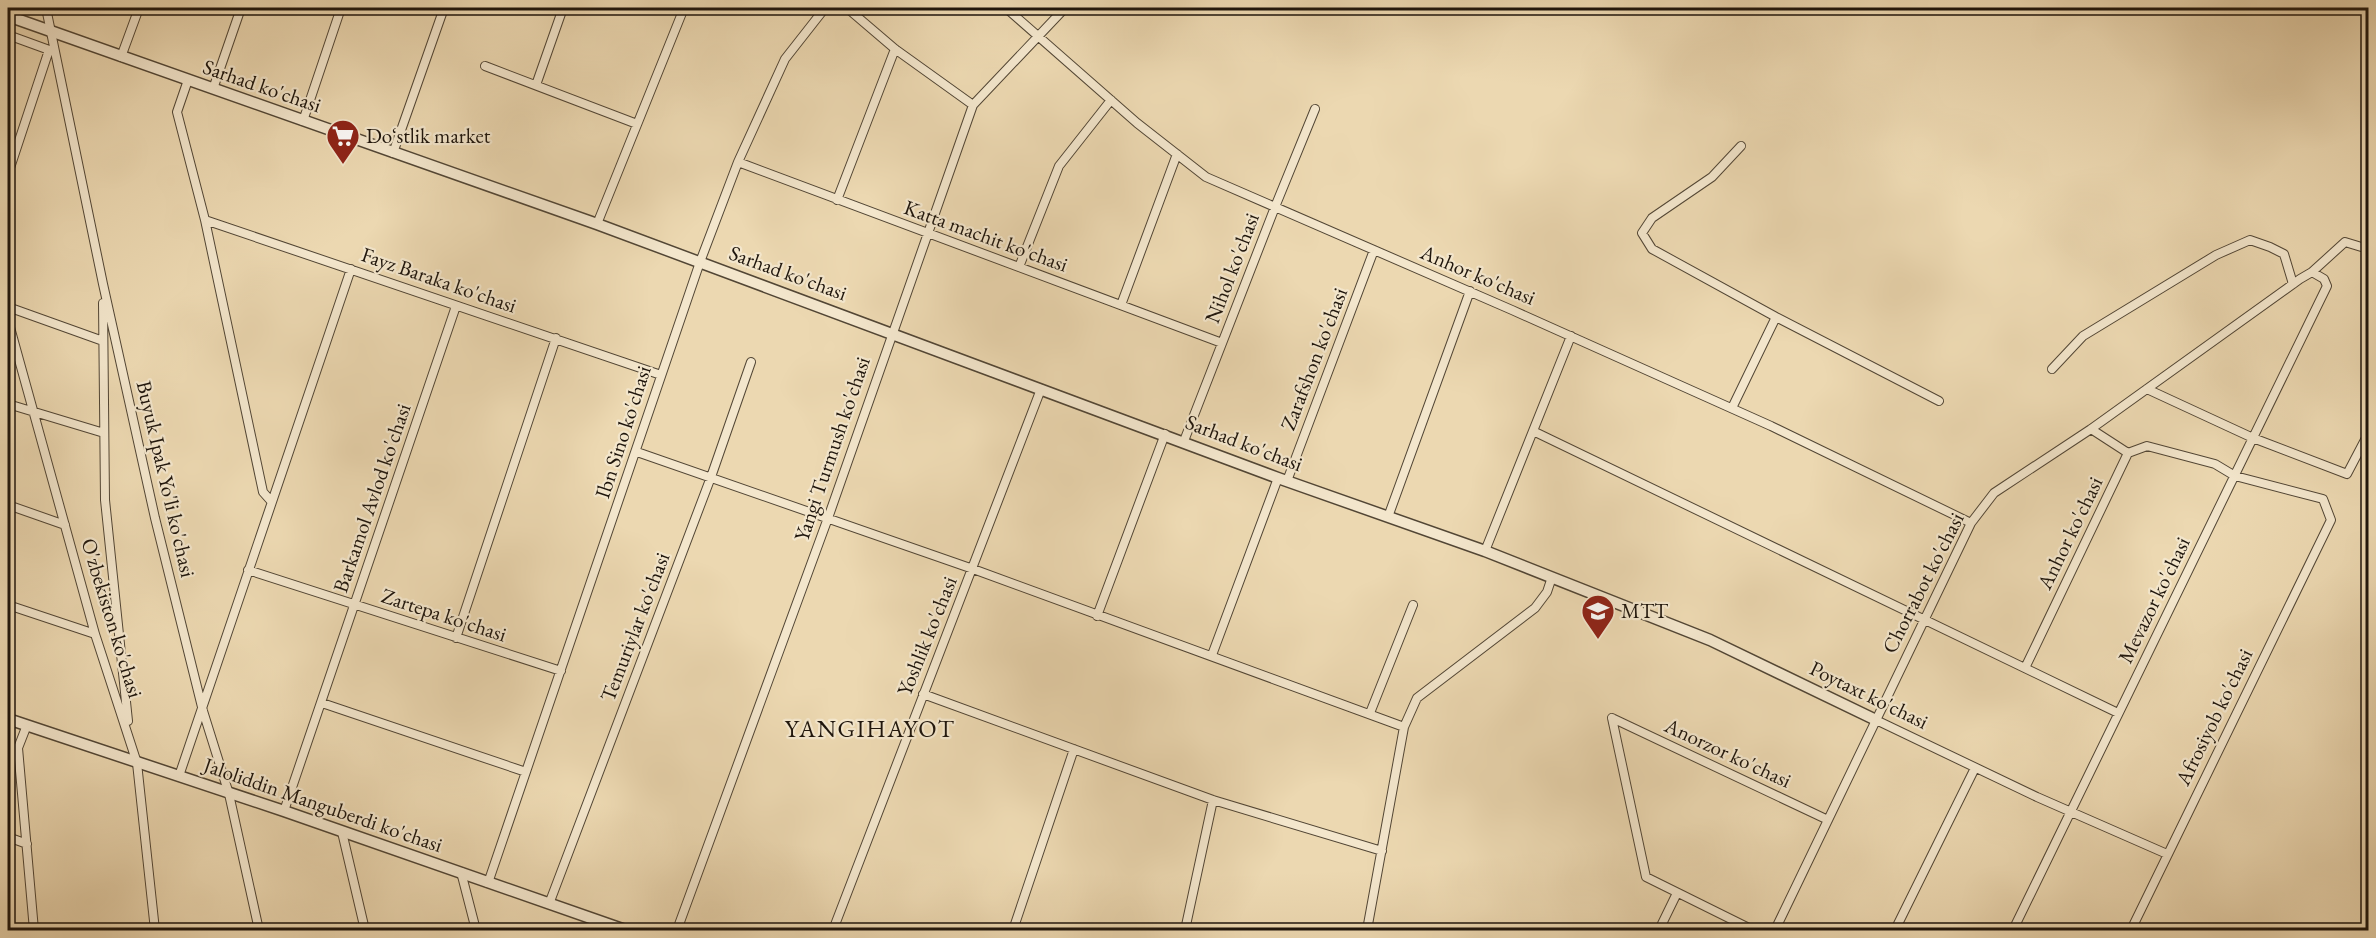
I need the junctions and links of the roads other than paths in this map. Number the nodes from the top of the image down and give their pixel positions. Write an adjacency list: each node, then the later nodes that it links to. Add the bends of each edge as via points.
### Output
1 (46, 8): 13 (street, Buyuk Ipak Yo'li ko'chasi)
2 (139, 8): 18 (street)
3 (241, 8): 22 (street)
4 (341, 8): 26 (street)
5 (444, 8): 29 (street)
6 (563, 8): 21 (street)
7 (684, 8): 27 (street)
8 (825, 8): 31 (street, Ibn Sino ko'chasi, via 784,59)
9 (847, 8): 16 (street)
10 (1006, 8): 15 (street, Anhor ko'chasi)
11 (1065, 8): 15 (street, Yangi Turmush ko'chasi)
12 (8, 16): 13 (street, Sarhad ko'chasi)
13 (53, 33): 17 (street, Buyuk Ipak Yo'li ko'chasi); 18 (street, Sarhad ko'chasi)
14 (8, 36): 17 (street)
15 (1038, 37): 23 (street, Anhor ko'chasi); 24 (street, Yangi Turmush ko'chasi)
16 (895, 49): 24 (street); 33 (street)
17 (53, 51): 32 (street); 44 (street, Buyuk Ipak Yo'li ko'chasi)
18 (121, 57): 20 (street, Sarhad ko'chasi)
19 (485, 66): 21 (street)
20 (188, 80): 22 (street, Sarhad ko'chasi); 35 (street, via 177,112)
21 (536, 86): 27 (street)
22 (213, 89): 26 (street, Sarhad ko'chasi)
23 (1111, 100): 30 (street, Anhor ko'chasi); 41 (street, via 1059,166)
24 (973, 105): 37 (street, Yangi Turmush ko'chasi)
25 (1315, 109): 34 (street, Nihol ko'chasi)
26 (303, 121): 29 (street, Sarhad ko'chasi)
27 (637, 124): 36 (street)
28 (1741, 146): 50 (street, via 1712,177 1652,218 1642,233 1652,249)
29 (393, 153): 36 (street, Sarhad ko'chasi)
30 (1177, 154): 34 (street, Anhor ko'chasi, via 1206,177); 47 (street)
31 (738, 162): 33 (street, Katta machit ko'chasi); 40 (street, Ibn Sino ko'chasi)
32 (8, 174)
33 (837, 200): 37 (street, Katta machit ko'chasi)
34 (1275, 207): 39 (street, Anhor ko'chasi); 56 (street, Nihol ko'chasi)
35 (205, 220): 42 (street, Fayz Baraka ko'chasi); 78 (street, via 263,492)
36 (597, 224): 40 (street, Sarhad ko'chasi)
37 (927, 233): 41 (street, Katta machit ko'chasi); 52 (street, Yangi Turmush ko'chasi)
38 (2368, 249): 43 (street, Chorrabot ko'chasi, via 2344,242)
39 (1374, 250): 46 (street, Anhor ko'chasi); 77 (street, Zarafshon ko'chasi)
40 (700, 262): 52 (street, Sarhad ko'chasi); 59 (street, Ibn Sino ko'chasi)
41 (1019, 267): 47 (street, Katta machit ko'chasi)
42 (351, 269): 48 (street, Fayz Baraka ko'chasi); 78 (street)
43 (2312, 272): 45 (street, Chorrabot ko'chasi); 71 (street, Mevazor ko'chasi, via 2324,279 2327,286)
44 (103, 284): 55 (street); 100 (street, Buyuk Ipak Yo'li ko'chasi)
45 (2293, 284): 58 (street, via 2284,254 2250,240 2216,255 2083,336); 61 (street, Chorrabot ko'chasi)
46 (1470, 291): 53 (street, Anhor ko'chasi); 80 (street)
47 (1121, 305): 56 (street, Katta machit ko'chasi)
48 (456, 306): 54 (street, Fayz Baraka ko'chasi); 90 (street, Barkamol Avlod ko'chasi)
49 (8, 307): 55 (street)
50 (1776, 317): 62 (street); 64 (street)
51 (8, 320): 65 (street, O'zbekiston ko'chasi)
52 (893, 333): 60 (street, Sarhad ko'chasi); 81 (street, Yangi Turmush ko'chasi)
53 (1571, 336): 64 (street, Anhor ko'chasi); 67 (street)
54 (556, 338): 59 (street, Fayz Baraka ko'chasi); 94 (street)
55 (103, 341): 68 (street)
56 (1222, 344): 72 (street, Nihol ko'chasi)
57 (751, 362): 76 (street, Temuriylar ko'chasi)
58 (2052, 369)
59 (661, 375): 73 (street, Ibn Sino ko'chasi)
60 (1041, 389): 69 (street, Sarhad ko'chasi); 85 (street, Yoshlik ko'chasi)
61 (2147, 389): 66 (street, Chorrabot ko'chasi); 71 (street)
62 (1939, 401)
63 (8, 404): 65 (street)
64 (1732, 408): 82 (street, Anhor ko'chasi)
65 (33, 413): 68 (street); 83 (street, O'zbekiston ko'chasi)
66 (2091, 429): 74 (street); 82 (street, Chorrabot ko'chasi, via 1994,493)
67 (1533, 432): 84 (street); 92 (street)
68 (104, 433): 107 (street, via 105,500)
69 (1165, 434): 72 (street, Sarhad ko'chasi); 91 (street)
70 (2368, 434): 71 (street, via 2347,474)
71 (2253, 438): 75 (street, Mevazor ko'chasi)
72 (1184, 441): 77 (street, Sarhad ko'chasi)
73 (637, 452): 76 (street); 97 (street, Ibn Sino ko'chasi)
74 (2128, 453): 75 (street, via 2146,446 2215,464); 96 (street, Anhor ko'chasi)
75 (2235, 476): 102 (street, Mevazor ko'chasi); 122 (street, Afrosiyob ko'chasi, via 2324,499 2331,520)
76 (711, 477): 81 (street); 126 (street, Temuriylar ko'chasi)
77 (1283, 479): 80 (street, Sarhad ko'chasi); 95 (street, Zarafshon ko'chasi)
78 (271, 501): 86 (street)
79 (8, 505): 83 (street)
80 (1388, 517): 84 (street, Sarhad ko'chasi)
81 (828, 518): 85 (street); 133 (street, Yangi Turmush ko'chasi)
82 (1971, 523): 92 (street, Chorrabot ko'chasi)
83 (65, 525): 93 (street, O'zbekiston ko'chasi)
84 (1485, 551): 87 (street, Sarhad ko'chasi)
85 (973, 569): 91 (street); 98 (street, Yoshlik ko'chasi)
86 (248, 570): 90 (street, Zartepa ko'chasi); 100 (street)
87 (1552, 577): 104 (street, Poytaxt ko'chasi, via 1710,640); 106 (street, via 1547,592 1534,608 1417,699)
88 (8, 605): 93 (street)
89 (1413, 605): 101 (street)
90 (355, 606): 94 (street, Zartepa ko'chasi); 99 (street, Barkamol Avlod ko'chasi)
91 (1097, 616): 95 (street)
92 (1924, 619): 96 (street); 104 (street, Chorrabot ko'chasi)
93 (95, 634): 107 (street, O'zbekiston ko'chasi)
94 (456, 638): 97 (street, Zartepa ko'chasi)
95 (1212, 655): 101 (street)
96 (2025, 668): 102 (street)
97 (561, 671): 111 (street, Ibn Sino ko'chasi)
98 (923, 694): 108 (street); 134 (street, Yoshlik ko'chasi)
99 (322, 703): 111 (street); 115 (street, Barkamol Avlod ko'chasi)
100 (203, 711): 112 (street); 113 (street, Buyuk Ipak Yo'li ko'chasi)
101 (1370, 713): 106 (street)
102 (2118, 713): 116 (street, Mevazor ko'chasi)
103 (8, 719): 105 (street, Jaloliddin Manguberdi ko'chasi)
104 (1876, 720): 110 (street, Poytaxt ko'chasi); 117 (street, Chorrabot ko'chasi)
105 (27, 725): 109 (street, Jaloliddin Manguberdi ko'chasi); 120 (street, via 18,748)
106 (1404, 727): 121 (street)
107 (129, 736): 109 (street, O'zbekiston ko'chasi)
108 (1074, 749): 114 (street); 135 (street)
109 (137, 763): 112 (street, Jaloliddin Manguberdi ko'chasi); 128 (street, O'zbekiston ko'chasi)
110 (1975, 768): 116 (street, Poytaxt ko'chasi); 141 (street)
111 (526, 772): 124 (street, Ibn Sino ko'chasi)
112 (179, 776): 113 (street, Jaloliddin Manguberdi ko'chasi)
113 (229, 794): 115 (street, Jaloliddin Manguberdi ko'chasi); 129 (street, Buyuk Ipak Yo'li ko'chasi)
114 (1212, 800): 121 (street); 136 (street)
115 (284, 811): 118 (street, Jaloliddin Manguberdi ko'chasi)
116 (2072, 812): 122 (street, Poytaxt ko'chasi); 142 (street, Mevazor ko'chasi)
117 (1828, 820): 125 (street, Anorzor ko'chasi, via 1612,718 1646,877); 140 (street, Chorrabot ko'chasi)
118 (342, 832): 123 (street, Jaloliddin Manguberdi ko'chasi); 130 (street)
119 (8, 837): 120 (street)
120 (27, 844): 127 (street)
121 (1382, 850): 137 (street)
122 (2167, 854): 143 (street, Afrosiyob ko'chasi)
123 (461, 872): 124 (street, Jaloliddin Manguberdi ko'chasi); 131 (street)
124 (488, 884): 126 (street, Jaloliddin Manguberdi ko'chasi)
125 (1677, 893): 138 (street); 139 (street)
126 (549, 904): 132 (street, Jaloliddin Manguberdi ko'chasi)
127 (34, 930)
128 (155, 930)
129 (259, 930)
130 (365, 930)
131 (476, 930)
132 (625, 930)
133 (677, 930)
134 (833, 930)
135 (1013, 930)
136 (1185, 930)
137 (1367, 930)
138 (1659, 930)
139 (1753, 930)
140 (1775, 930)
141 (1895, 930)
142 (2013, 930)
143 (2131, 930)

